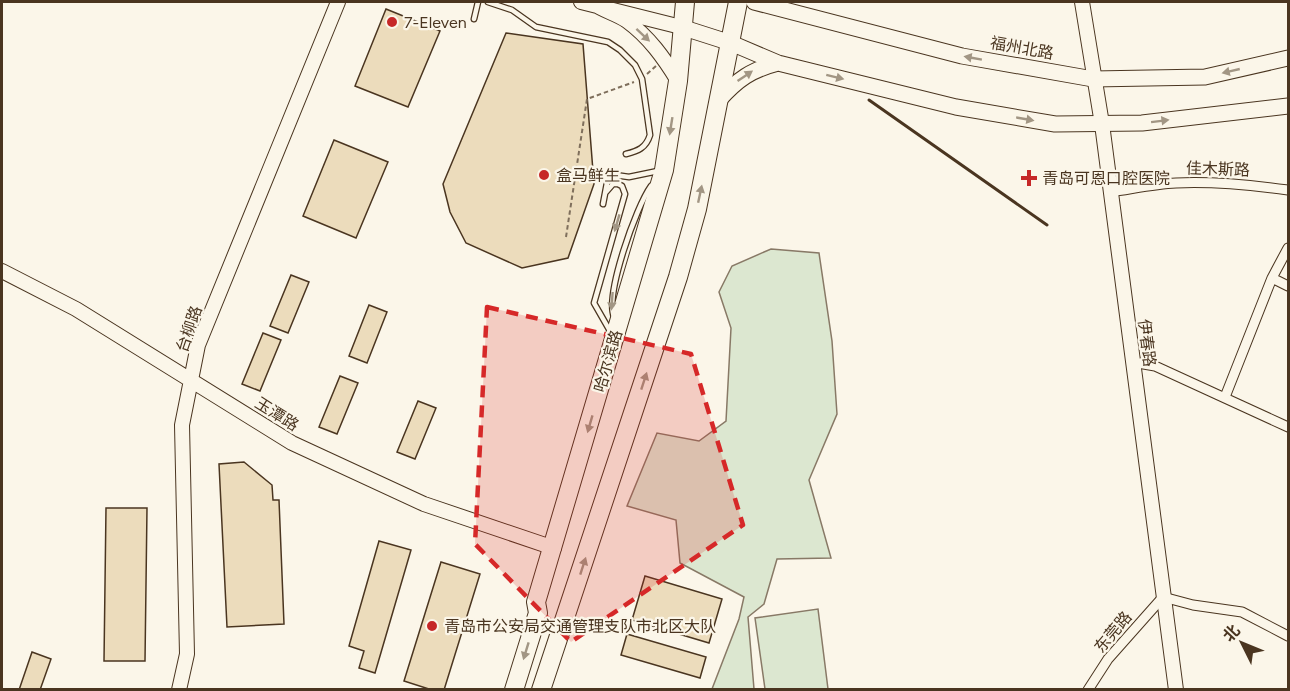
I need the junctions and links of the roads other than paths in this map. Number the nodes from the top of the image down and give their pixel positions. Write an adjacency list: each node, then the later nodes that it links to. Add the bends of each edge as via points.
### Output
1 (338, 2): 33 (street, 台柳路, via 198,345)
2 (478, 2): 11 (lane)
3 (488, 2): 21 (lane, via 512,10 536,27 608,42 634,65 642,79 650,135 642,148)
4 (685, 2): 12 (highway, 哈尔滨路)
5 (738, 2): 13 (highway)
6 (754, 2): 10 (main road, 福州北路)
7 (800, 2): 10 (main road)
8 (1082, 2): 16 (street, 伊春路)
9 (587, 3): 12 (street); 17 (street, one-way to 17, via 625,20 644,35 665,58)
10 (821, 18): 16 (main road, 福州北路, one-way to 10, via 962,56)
11 (474, 19)
12 (681, 27): 13 (main road); 17 (highway, 哈尔滨路)
13 (731, 43): 15 (main road); 18 (highway)
14 (1288, 58): 16 (main road, 福州北路, one-way to 16, via 1205,77)
15 (778, 63): 18 (main road, one-way to 15, via 734,83 756,68); 20 (main road, one-way to 20, via 956,107 1055,124)
16 (1093, 78): 20 (street, 伊春路)
17 (678, 81): 22 (highway, 哈尔滨路, one-way to 22)
18 (719, 100): 41 (highway, one-way to 18, via 678,277 697,209)
19 (1288, 106): 20 (main road, one-way to 19)
20 (1102, 124): 25 (street, 伊春路)
21 (626, 154)
22 (664, 170): 24 (lane, via 629,177 615,175); 31 (highway, 哈尔滨路, one-way to 31)
23 (1288, 190): 25 (street, 佳木斯路, via 1203,182)
24 (606, 192): 26 (lane); 31 (lane, one-way to 31, via 618,184 625,194 594,303)
25 (1110, 192): 32 (street, 伊春路)
26 (603, 204)
27 (1288, 248): 29 (street)
28 (2, 271): 33 (street, 玉潭路, via 76,309)
29 (1272, 278): 30 (street); 34 (street)
30 (1288, 286)
31 (616, 333): 36 (highway, 哈尔滨路, one-way to 36)
32 (1132, 362): 34 (street, via 1155,366); 37 (street, 伊春路)
33 (191, 379): 36 (street, 玉潭路, via 292,443 373,481 424,504); 39 (street, 台柳路, via 182,425 187,654)
34 (1225, 397): 35 (street)
35 (1288, 427)
36 (554, 548): 40 (highway, 哈尔滨路, one-way to 40)
37 (1163, 597): 38 (street, via 1242,612); 42 (street, 东莞路, via 1108,658); 43 (street, 伊春路)
38 (1288, 636)
39 (179, 690)
40 (514, 690)
41 (542, 690)
42 (1088, 690)
43 (1176, 690)

